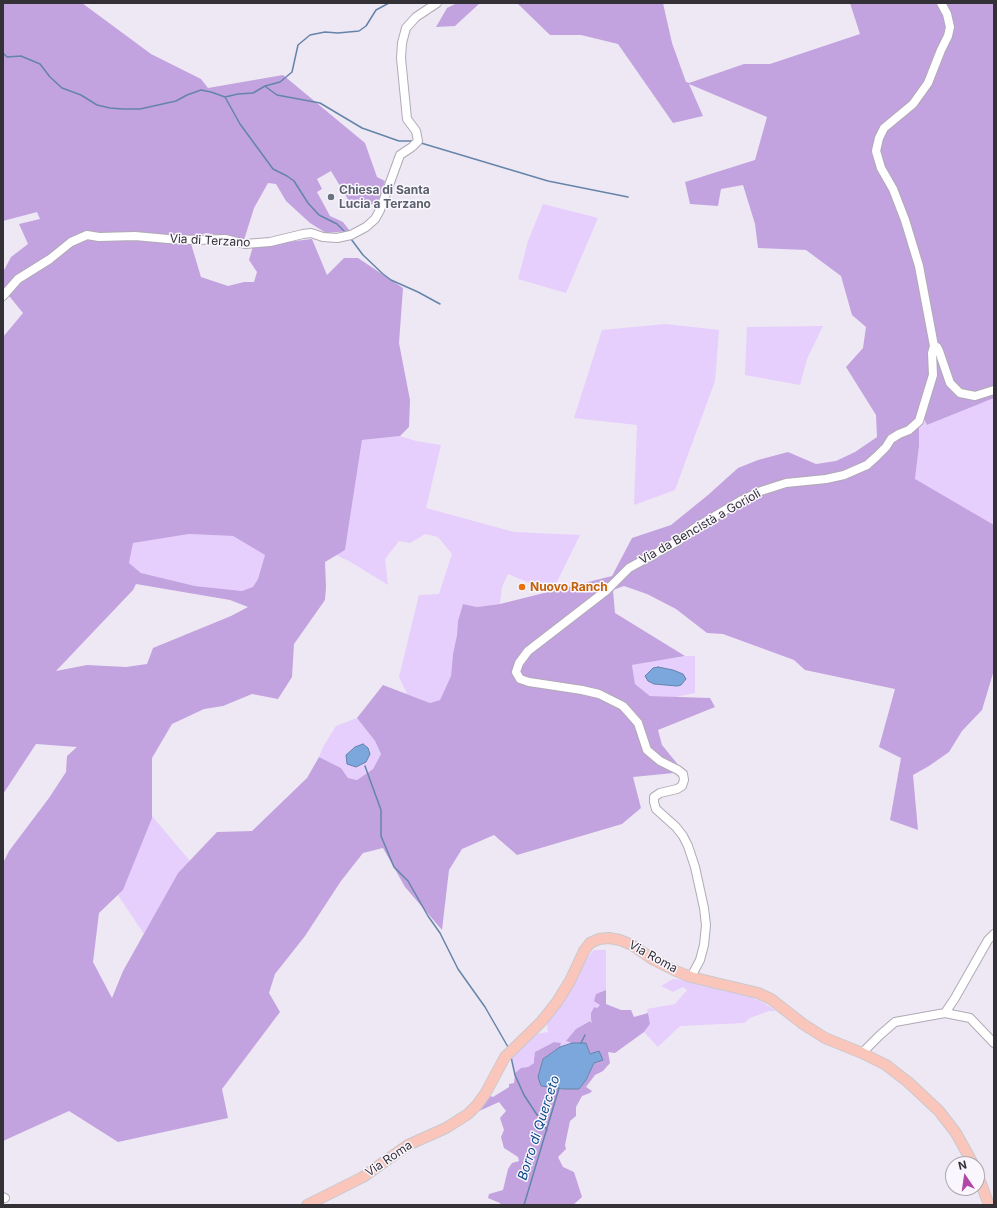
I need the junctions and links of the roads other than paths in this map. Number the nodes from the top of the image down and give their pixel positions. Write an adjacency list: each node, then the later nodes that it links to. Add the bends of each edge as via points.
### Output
1 (437, 3): 3 (street, Via di Terzano, via 416,17 406,28 402,43 407,119 416,131 418,141 400,155 380,210 366,228 337,238 311,233 270,242 245,244 225,239 87,235 71,242 18,279)
2 (941, 3): 4 (street, Via da Bencistà a Gorioli, via 950,27 928,83 912,104 884,128 876,151 905,220 919,266)
3 (3, 296)
4 (934, 346): 5 (street, Via da Bencistà a Gorioli, via 941,354 950,384 960,393 975,396); 7 (street, Via da Bencistà a Gorioli, via 933,375 919,421 891,440 867,465 844,475 786,483 742,500 625,572 607,590 528,651 519,663 516,672 520,679 599,694 623,706 638,723 647,750 683,774 682,786 660,793 654,797 654,802 656,809 683,836 695,867 706,925 700,960)
5 (994, 390)
6 (994, 934): 8 (street)
7 (691, 977): 10 (main road, Via Roma, via 758,993 771,999 802,1024 825,1038); 13 (main road, Via Roma, via 654,960 632,944 609,938 590,943 557,1002 541,1022 505,1057 478,1105 446,1128 408,1145 363,1177)
8 (945, 1013): 9 (street, via 970,1018); 10 (street, via 895,1022)
9 (994, 1043)
10 (862, 1053): 11 (main road, Via Roma, via 886,1065 939,1111)
11 (968, 1156)
12 (985, 1194): 14 (main road)
13 (307, 1205)
14 (989, 1205)

